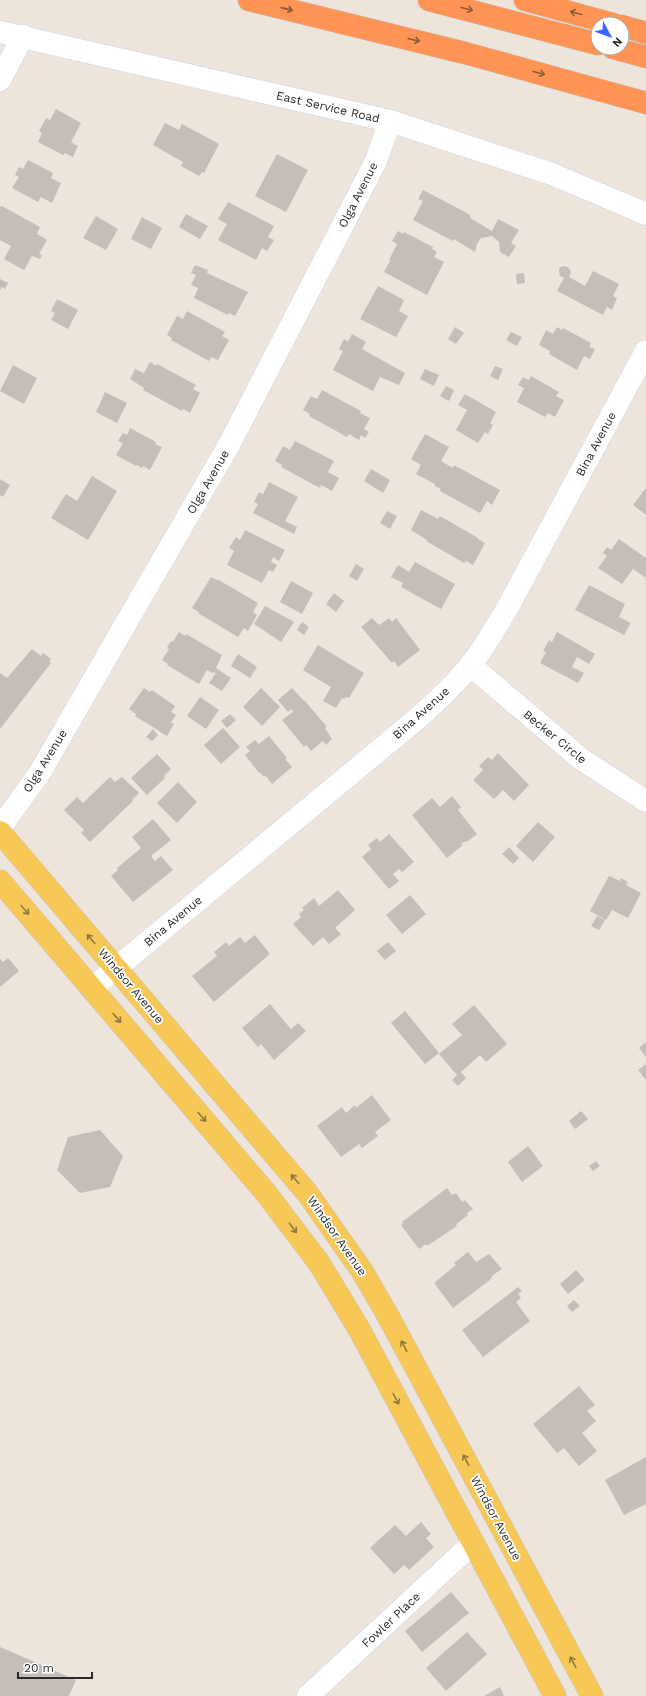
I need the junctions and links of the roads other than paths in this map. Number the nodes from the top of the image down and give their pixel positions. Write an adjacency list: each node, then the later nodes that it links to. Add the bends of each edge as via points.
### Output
1 (249, 0): 13 (highway, one-way to 13, via 465,53)
2 (429, 0): 9 (highway, one-way to 9)
3 (525, 0): 4 (highway, one-way to 3)
4 (590, 18)
5 (630, 28): 7 (highway)
6 (0, 32): 8 (street, East Service Road)
7 (646, 33)
8 (23, 36): 12 (street); 14 (street, East Service Road)
9 (590, 42)
10 (630, 53): 11 (highway)
11 (646, 57)
12 (0, 80)
13 (646, 103)
14 (390, 121): 15 (street, East Service Road, via 552,174); 19 (street, Olga Avenue, via 376,161 230,443 39,774)
15 (646, 214)
16 (646, 351): 17 (street, Bina Avenue, via 508,607)
17 (470, 665): 18 (street, Becker Circle, via 581,759); 22 (street, Bina Avenue, via 440,698 412,723)
18 (646, 801)
19 (0, 828)
20 (0, 832): 22 (main road, Windsor Avenue, one-way to 20)
21 (0, 881): 23 (main road, one-way to 23)
22 (116, 968): 23 (street, Bina Avenue); 24 (main road, Windsor Avenue, one-way to 22, via 362,1271 308,1194)
23 (92, 988): 25 (main road, one-way to 25, via 266,1193 304,1242 346,1306)
24 (436, 1406): 25 (main road); 29 (main road, Windsor Avenue, one-way to 24)
25 (410, 1426): 26 (main road)
26 (474, 1543): 27 (street, Fowler Place); 28 (main road)
27 (308, 1696)
28 (555, 1696)
29 (592, 1696)

